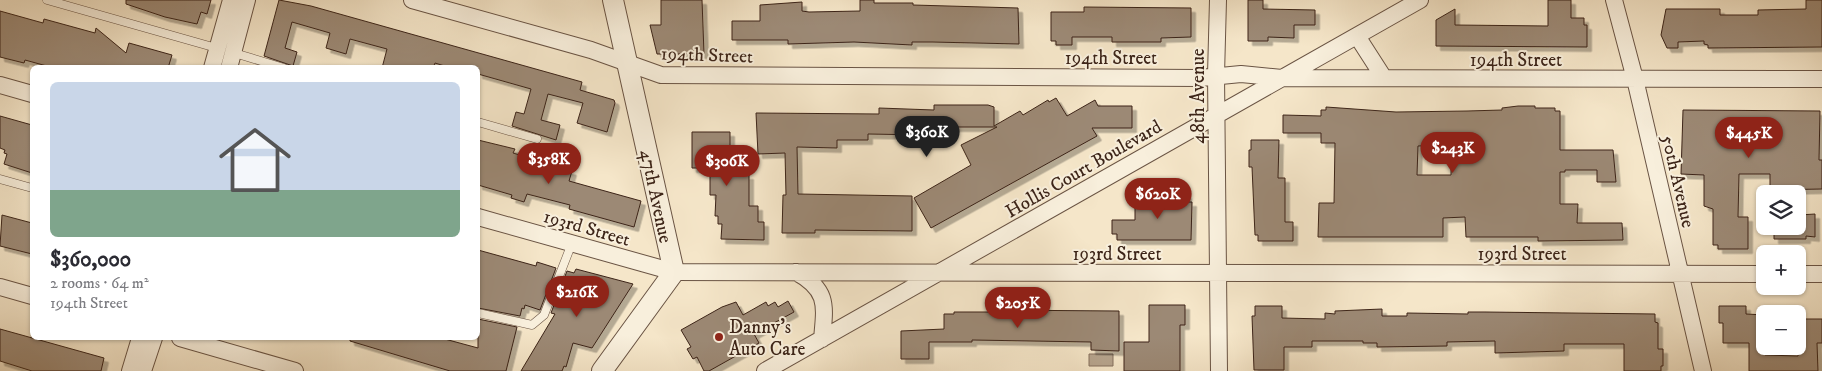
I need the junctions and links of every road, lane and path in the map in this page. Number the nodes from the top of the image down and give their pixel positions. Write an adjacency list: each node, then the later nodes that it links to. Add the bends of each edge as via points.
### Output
1 (47, 0): 10 (lane)
2 (231, 0): 10 (street)
3 (247, 0): 10 (street)
4 (412, 0): 11 (street, 194th Street, via 591,50)
5 (613, 0): 11 (street, 47th Avenue)
6 (1218, 0): 14 (street, 48th Avenue)
7 (1420, 0): 9 (street, Hollis Court Boulevard)
8 (1614, 0): 17 (street, 50th Avenue)
9 (1357, 36): 15 (street, Hollis Court Boulevard); 16 (street)
10 (226, 56): 12 (street); 13 (lane)
11 (628, 64): 14 (street, 194th Street, via 661,75 1200,78); 28 (street, 47th Avenue)
12 (216, 65)
13 (270, 65)
14 (1216, 75): 15 (street, 194th Street); 21 (street, 48th Avenue)
15 (1282, 78): 16 (street, 194th Street); 21 (street, Hollis Court Boulevard)
16 (1384, 78): 17 (street, 194th Street)
17 (1635, 79): 18 (street, 194th Street); 32 (street, 50th Avenue)
18 (1822, 79)
19 (0, 85): 20 (street)
20 (30, 93)
21 (1217, 115): 30 (street, Hollis Court Boulevard); 31 (street, 48th Avenue)
22 (480, 123): 23 (lane)
23 (538, 139)
24 (0, 179): 25 (lane)
25 (30, 187)
26 (480, 218): 27 (street, 193rd Street)
27 (572, 243): 28 (street, 193rd Street); 38 (lane, via 544,315 537,323 525,325)
28 (674, 272): 29 (street, 193rd Street); 46 (street)
29 (796, 272): 30 (street, 193rd Street); 39 (street, via 812,280 821,292 825,305)
30 (940, 272): 31 (street, 193rd Street); 39 (street, Hollis Court Boulevard)
31 (1220, 273): 32 (street, 193rd Street); 48 (street, 48th Avenue)
32 (1680, 274): 33 (street, 193rd Street); 49 (street, 50th Avenue)
33 (1756, 274)
34 (1806, 274): 35 (street)
35 (1822, 274)
36 (0, 287): 37 (street)
37 (30, 295)
38 (480, 314)
39 (822, 339): 47 (street, Hollis Court Boulevard)
40 (139, 340): 43 (street)
41 (153, 340): 44 (street)
42 (187, 340): 45 (street)
43 (130, 371)
44 (143, 371)
45 (295, 371)
46 (602, 371)
47 (765, 371)
48 (1219, 371)
49 (1703, 371)

